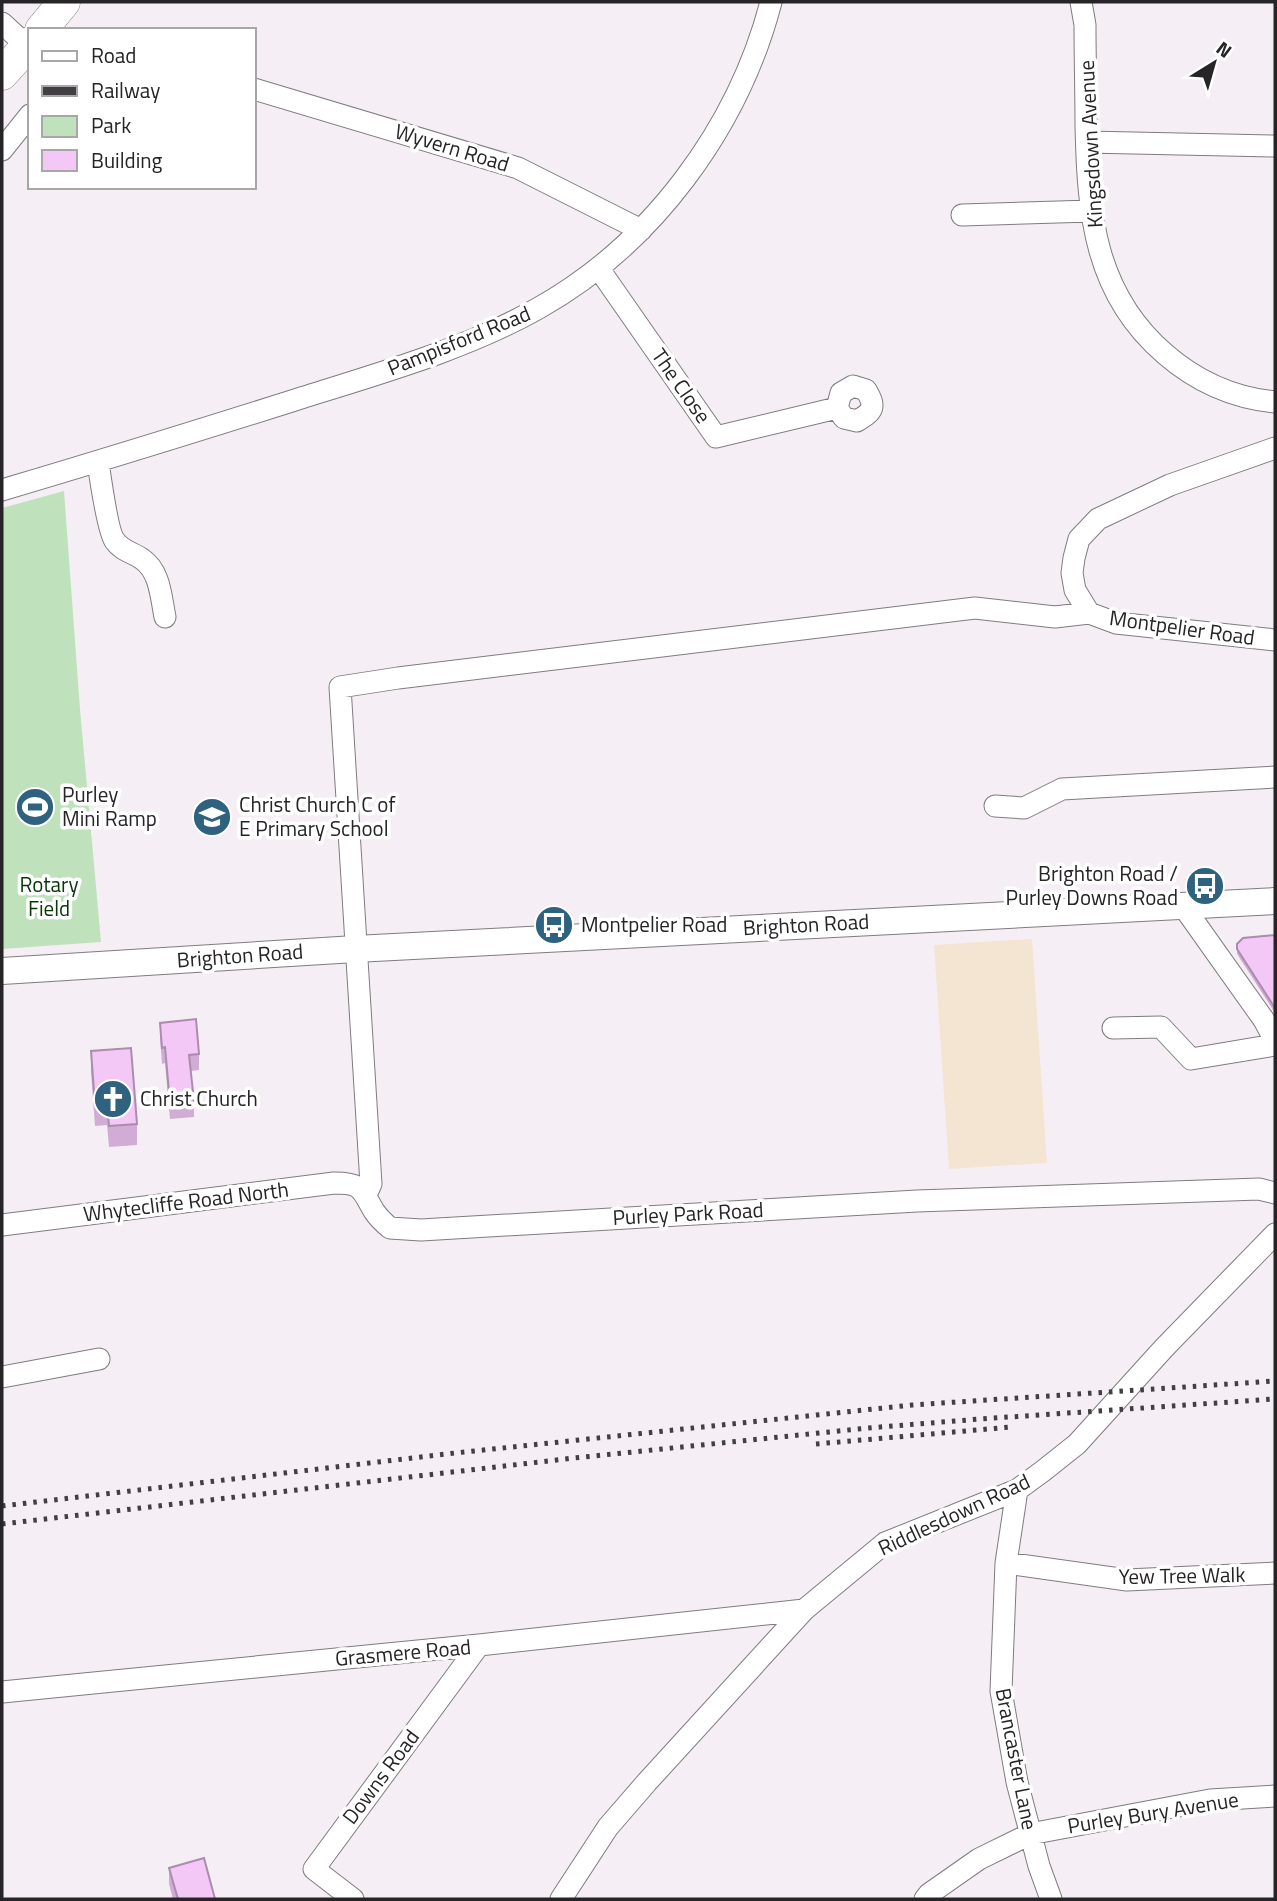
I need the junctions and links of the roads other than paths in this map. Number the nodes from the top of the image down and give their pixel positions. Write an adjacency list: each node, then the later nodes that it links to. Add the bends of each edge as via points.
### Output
1 (64, 2): 5 (highway)
2 (771, 2): 16 (street, Pampisford Road, via 730,108 682,182)
3 (1081, 2): 11 (street, Kingsdown Avenue)
4 (2, 23): 6 (street)
5 (42, 28)
6 (28, 36)
7 (28, 45): 8 (highway)
8 (2, 74)
9 (256, 90): 16 (street, Wyvern Road, via 518,168)
10 (28, 118): 13 (street)
11 (1087, 142): 12 (street); 14 (street, Kingsdown Avenue)
12 (1275, 146)
13 (2, 150)
14 (1091, 211): 15 (street); 18 (street, Kingsdown Avenue, via 1106,272 1149,340 1203,381)
15 (962, 215)
16 (641, 230): 17 (street, Pampisford Road)
17 (599, 269): 19 (street, The Close, via 716,437); 21 (street, Pampisford Road, via 536,310 459,345)
18 (1275, 402)
19 (836, 408)
20 (1275, 448): 23 (street, Montpelier Road, via 1170,485 1098,519 1079,539 1072,573 1075,590)
21 (97, 462): 22 (street, Pampisford Road); 24 (street, via 113,539 150,565)
22 (2, 490)
23 (1089, 613): 25 (street, Montpelier Road, via 1116,623); 30 (street, Montpelier Road, via 1055,617 975,608 340,687)
24 (165, 617)
25 (1275, 640)
26 (1275, 777): 27 (street, via 1065,789 1024,808)
27 (995, 806)
28 (1275, 901): 29 (main road, Brighton Road)
29 (1183, 906): 30 (main road, Brighton Road); 33 (street, via 1264,1020)
30 (355, 949): 31 (main road, Brighton Road); 35 (street, via 371,1184)
31 (2, 971)
32 (1113, 1028): 33 (street, via 1161,1027 1191,1059)
33 (1275, 1043)
34 (1275, 1193): 35 (street, Purley Park Road, via 1259,1189 917,1201 421,1230 390,1228)
35 (366, 1195): 36 (street, Whytecliffe Road North, via 349,1183 334,1183)
36 (2, 1225)
37 (1275, 1234): 40 (street, Riddlesdown Road, via 1077,1444)
38 (99, 1359): 39 (street)
39 (2, 1377)
40 (1017, 1490): 41 (street, Brancaster Lane); 43 (street, Riddlesdown Road, via 885,1543)
41 (1006, 1563): 42 (street, Yew Tree Walk, via 1127,1580); 47 (street, Brancaster Lane, via 1001,1691)
42 (1275, 1573)
43 (804, 1610): 44 (street, Grasmere Road); 49 (street, Riddlesdown Road, via 608,1828)
44 (479, 1645): 45 (street, Grasmere Road); 48 (street, Downs Road, via 314,1869)
45 (2, 1692)
46 (1275, 1796): 47 (street, Purley Bury Avenue, via 1210,1800)
47 (1030, 1834): 50 (street, Purley Bury Avenue, via 979,1859); 51 (street, Brancaster Lane)
48 (354, 1899)
49 (561, 1899)
50 (925, 1899)
51 (1051, 1899)

